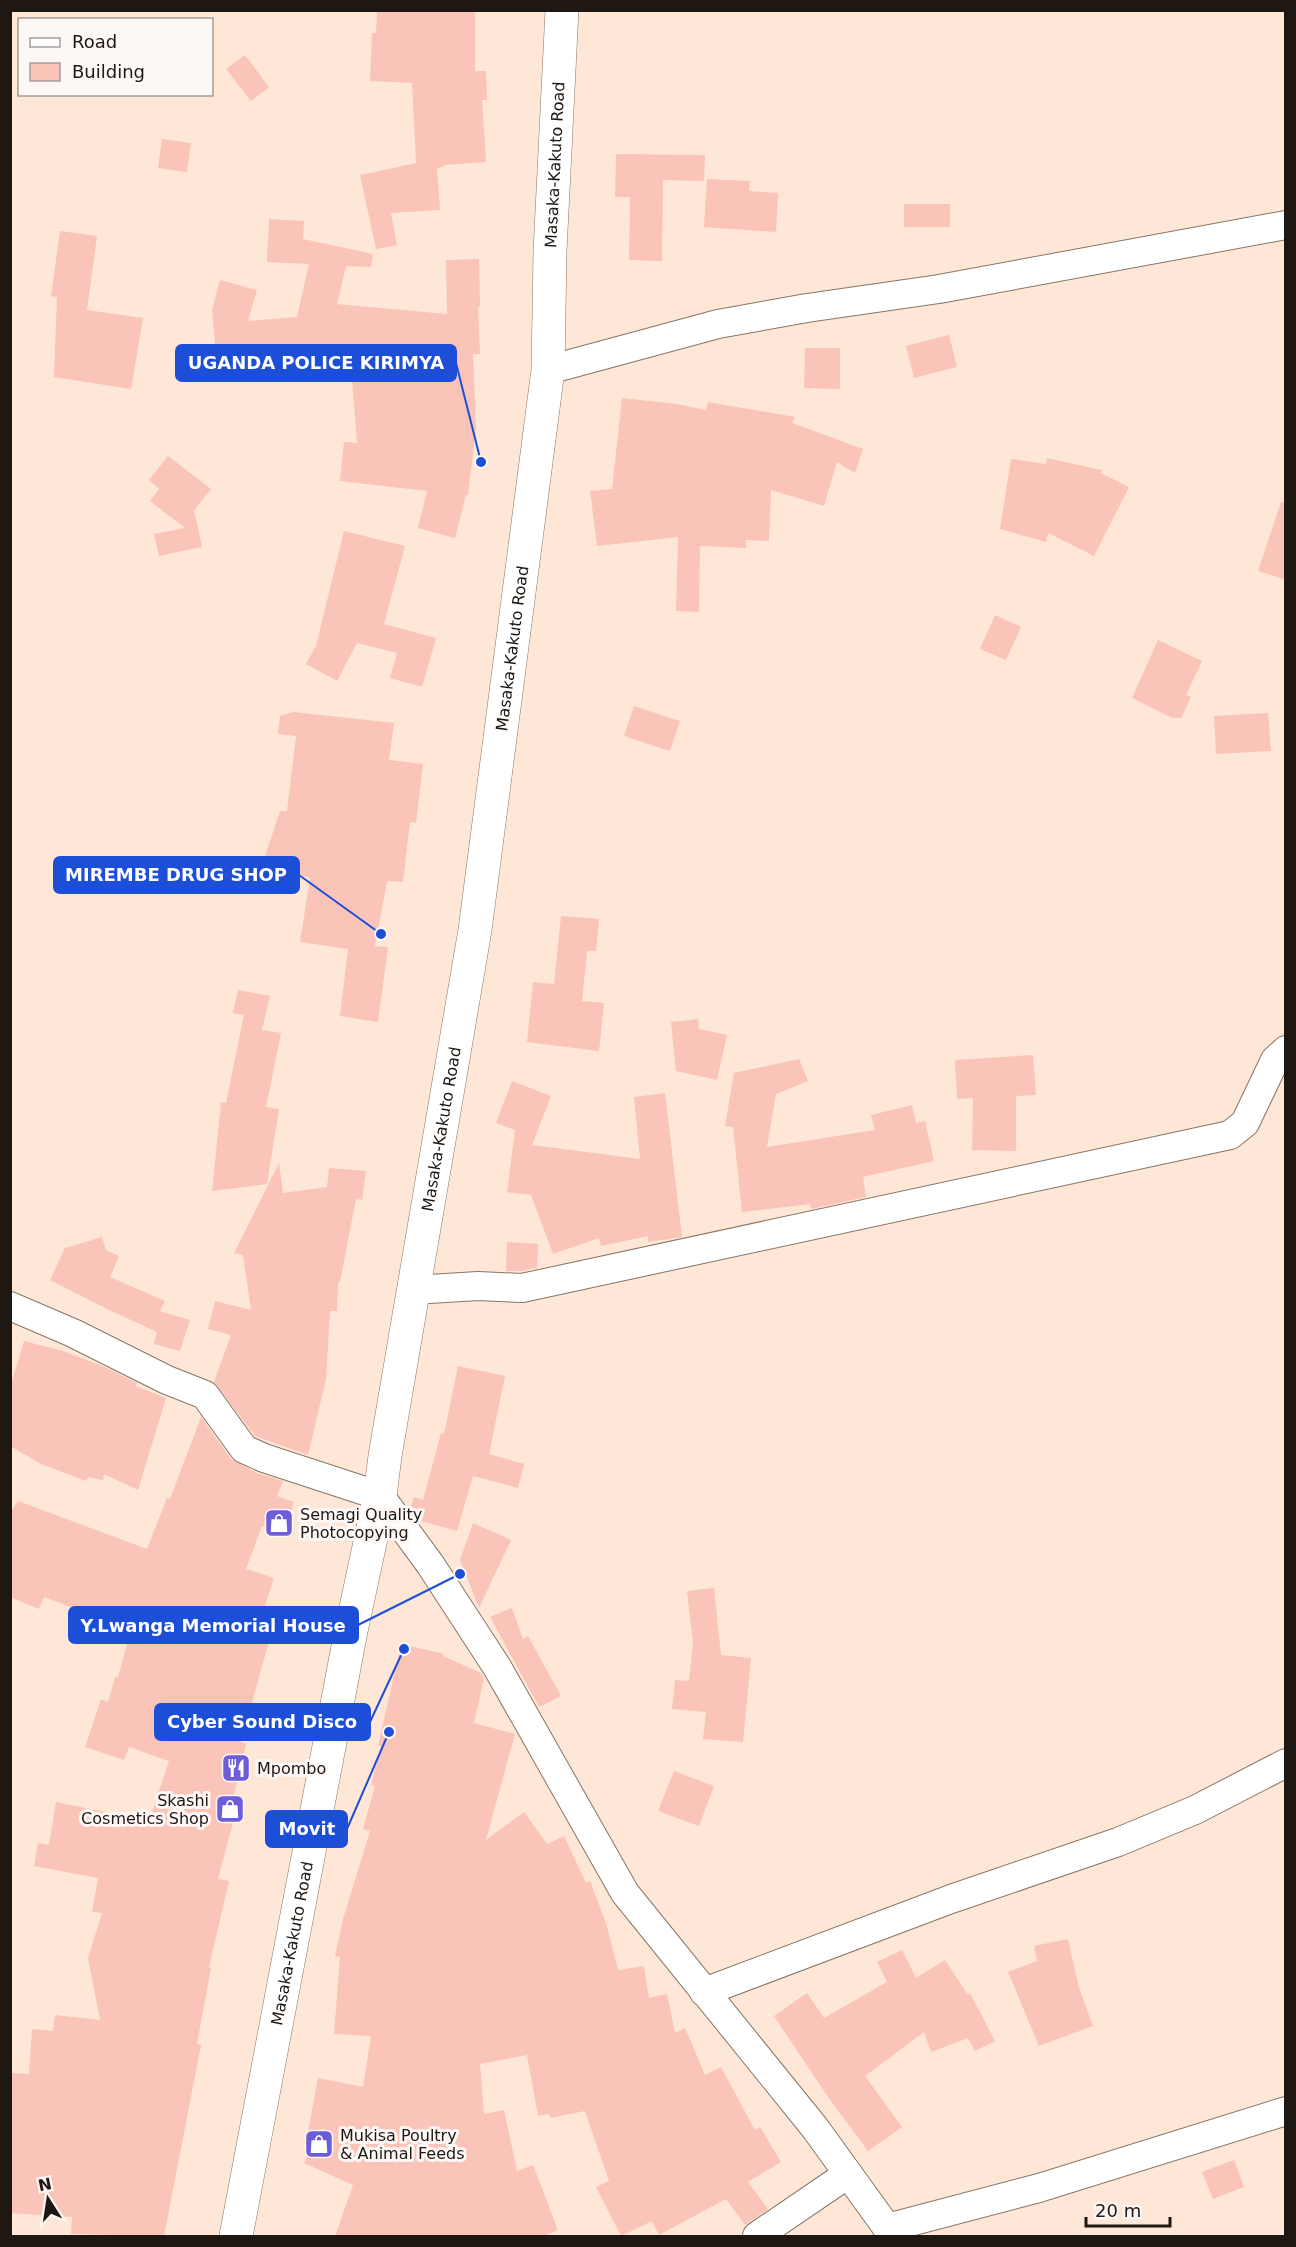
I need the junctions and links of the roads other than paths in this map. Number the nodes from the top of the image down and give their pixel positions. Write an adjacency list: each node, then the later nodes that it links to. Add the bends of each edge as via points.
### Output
1 (562, 10): 3 (highway, Masaka-Kakuto Road)
2 (1286, 225): 3 (street, via 951,287 718,324)
3 (548, 370): 5 (highway, Masaka-Kakuto Road, via 475,930)
4 (1286, 1050): 5 (street, via 1275,1060 1245,1123 1230,1135 522,1288)
5 (413, 1290): 7 (highway, Masaka-Kakuto Road)
6 (10, 1306): 7 (street, via 205,1395 244,1449)
7 (380, 1496): 9 (street, via 430,1563 497,1667 625,1893); 13 (highway, Masaka-Kakuto Road)
8 (1286, 1763): 9 (street, via 1195,1810 1118,1842 951,1899)
9 (704, 1992): 11 (street)
10 (1286, 2111): 12 (street)
11 (848, 2174): 12 (street); 14 (street)
12 (890, 2232)
13 (236, 2236)
14 (757, 2236)

